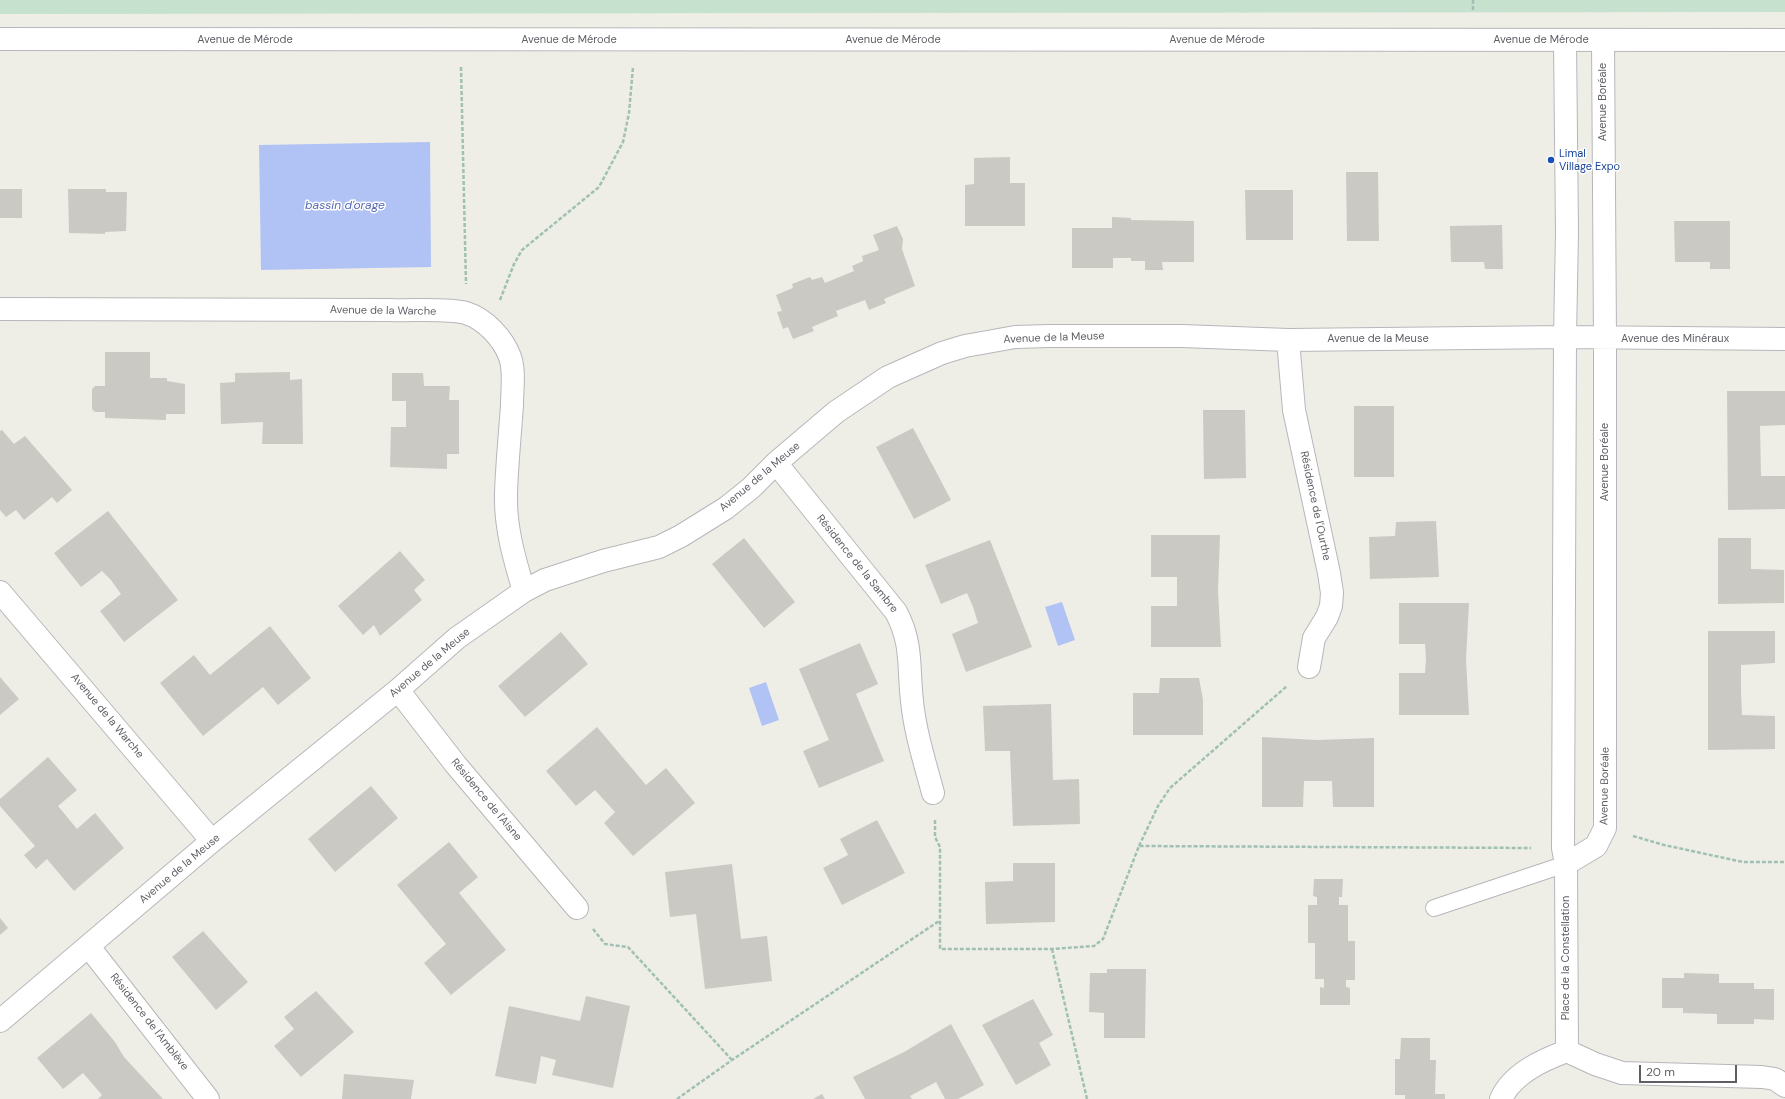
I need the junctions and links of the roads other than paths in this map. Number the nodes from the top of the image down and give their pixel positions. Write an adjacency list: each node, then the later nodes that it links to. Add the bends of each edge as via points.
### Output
1 (0, 40): 4 (street, Avenue de Mérode)
2 (1603, 40): 3 (street, Avenue de Mérode); 4 (street, Avenue de Mérode); 7 (street, Avenue Boréale)
3 (1785, 40)
4 (1565, 41): 6 (street)
5 (0, 309): 11 (street, Avenue de la Warche, via 382,310 453,311 467,314 489,327 502,342 510,358 512,390 507,518 512,552)
6 (1565, 337): 7 (street, Avenue des Minéraux); 8 (street, Avenue de la Meuse); 17 (street)
7 (1605, 338): 9 (street, Avenue des Minéraux); 17 (street, Avenue Boréale, via 1605,828 1596,846)
8 (1288, 340): 10 (street, Avenue de la Meuse, via 1182,336 1050,336 1015,337 965,346 942,353 888,377 836,412); 13 (street, Résidence de l'Ourthe, via 1294,410 1332,593 1327,617 1314,638)
9 (1785, 340)
10 (776, 464): 11 (street, Avenue de la Meuse, via 726,508 681,536 659,547 572,570); 15 (street, Résidence de la Sambre, via 903,624 908,640 916,727)
11 (524, 591): 14 (street, Avenue de la Meuse, via 457,638)
12 (0, 592): 16 (street, Avenue de la Warche)
13 (1309, 667)
14 (398, 690): 16 (street, Avenue de la Meuse); 18 (street, Résidence de l'Aisne, via 456,765)
15 (933, 793)
16 (212, 841): 20 (street, Avenue de la Meuse)
17 (1564, 856): 19 (lane, Avenue Boréale); 22 (street, Place de la Constellation)
18 (577, 908)
19 (1434, 908)
20 (89, 946): 21 (street, Avenue de la Meuse); 24 (street, Résidence de l'Amblève)
21 (0, 1021)
22 (1567, 1051): 23 (street, via 1622,1073 1762,1077 1775,1079); 25 (street, via 1550,1057 1520,1076)
23 (1785, 1086)
24 (208, 1099)
25 (1501, 1099)

